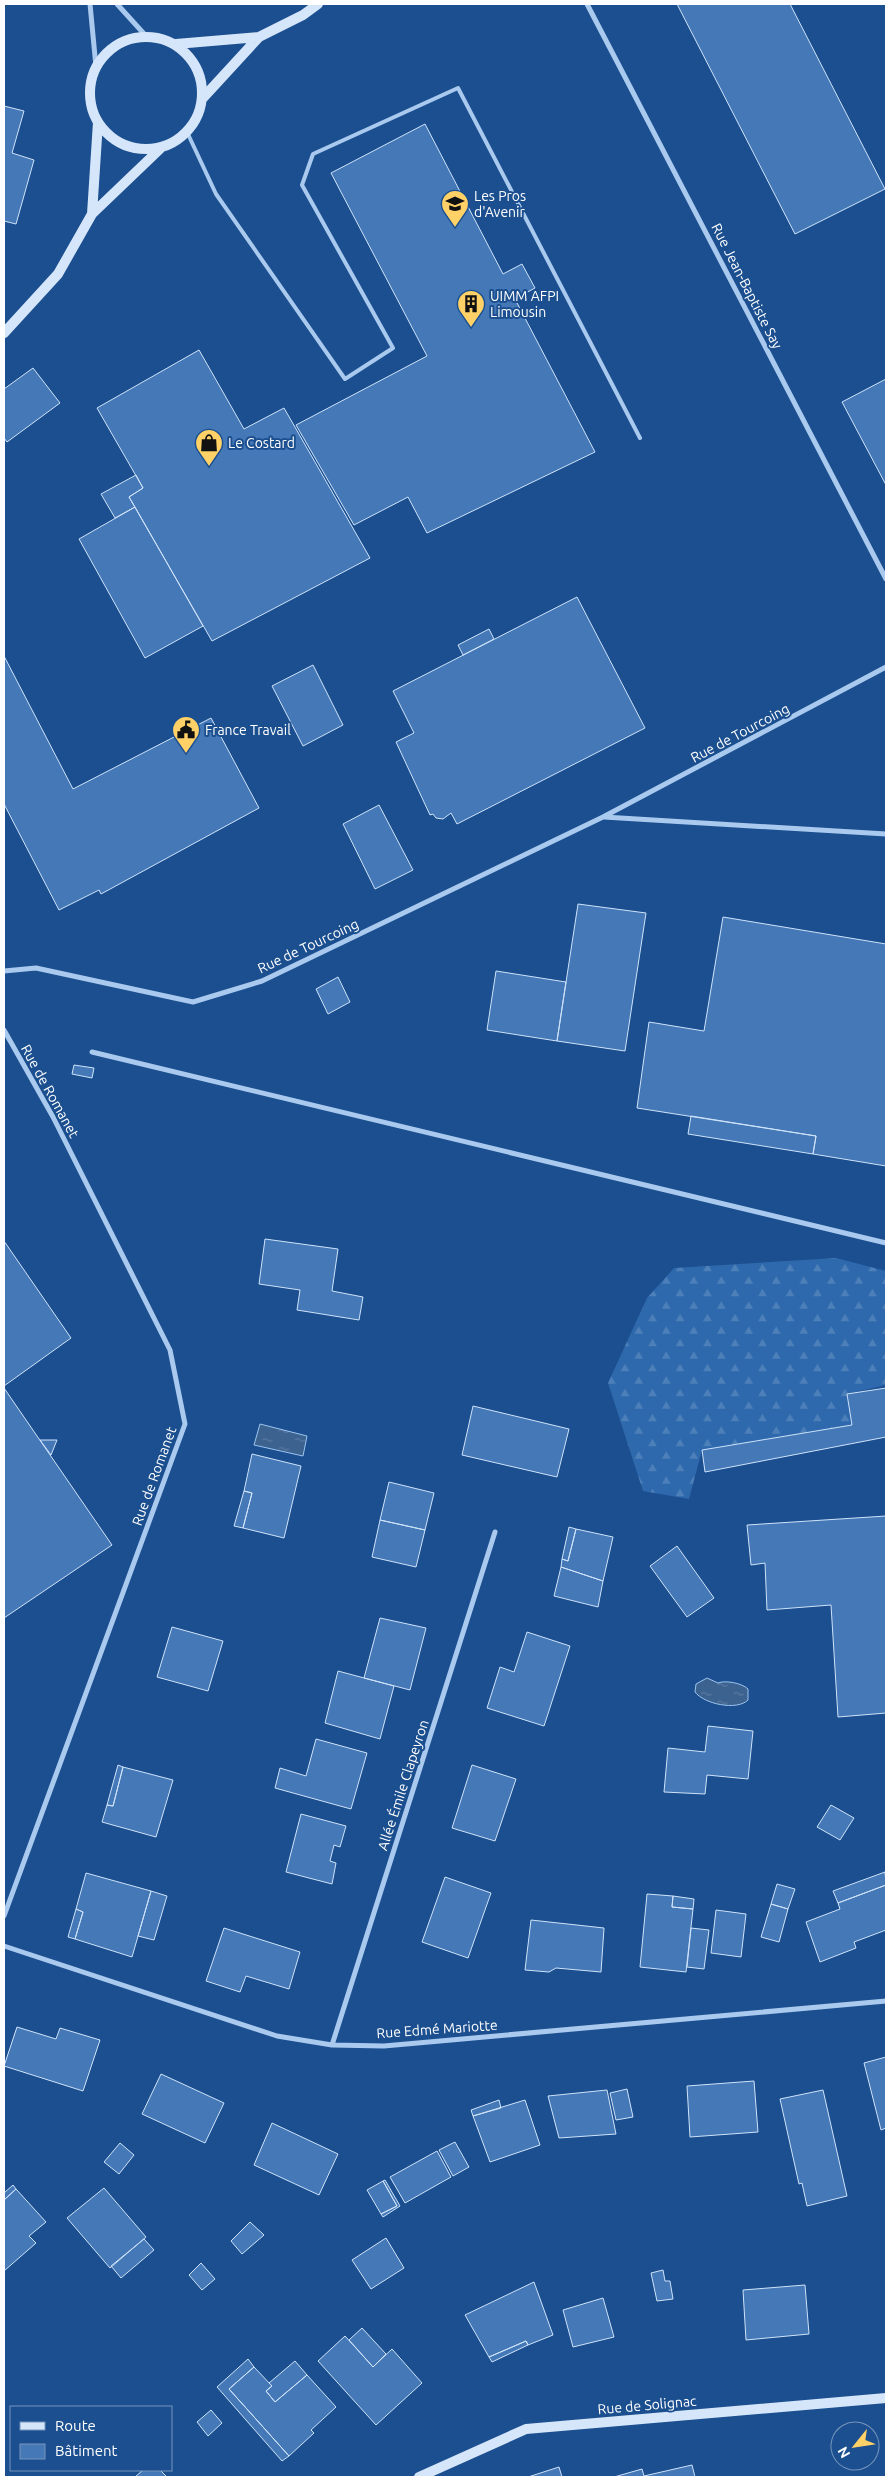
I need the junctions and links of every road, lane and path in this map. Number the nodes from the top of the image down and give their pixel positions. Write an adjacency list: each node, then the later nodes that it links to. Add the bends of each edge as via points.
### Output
1 (90, 4): 8 (street)
2 (117, 4): 5 (street)
3 (318, 4): 6 (street)
4 (587, 4): 16 (street, Rue Jean-Baptiste Say)
5 (146, 36): 7 (street); 8 (street, via 126,40 108,50)
6 (259, 37): 7 (street); 9 (street)
7 (176, 44): 9 (street, via 197,68)
8 (96, 67): 10 (street, via 90,94)
9 (202, 100): 11 (street, via 197,117)
10 (98, 122): 12 (street, via 110,136 126,145 145,149); 13 (street)
11 (187, 132): 12 (street); 15 (lane, via 216,194 344,379 393,348 302,185 313,154 458,88)
12 (163, 146): 13 (street)
13 (92, 214): 14 (street, via 58,274)
14 (4, 333)
15 (640, 438)
16 (886, 579)
17 (886, 667): 18 (street, Rue de Tourcoing)
18 (603, 817): 19 (street, Rue de Tourcoing); 20 (street, Rue de Tourcoing, via 262,981 193,1002 36,968)
19 (886, 834)
20 (4, 971)
21 (4, 1030): 22 (street, Rue de Romanet)
22 (11, 1044): 23 (street); 27 (street, Rue de Romanet, via 53,1117 170,1350 185,1424)
23 (4, 1048)
24 (92, 1052): 25 (street)
25 (886, 1243)
26 (495, 1532): 30 (street, Allée Émile Clapeyron)
27 (4, 1916)
28 (4, 1946): 30 (street, Rue Edmé Mariotte, via 277,2036)
29 (886, 2001): 30 (street, Rue Edmé Mariotte, via 384,2046)
30 (332, 2044)
31 (886, 2398): 32 (street, Rue de Solignac, via 526,2429)
32 (419, 2477)

